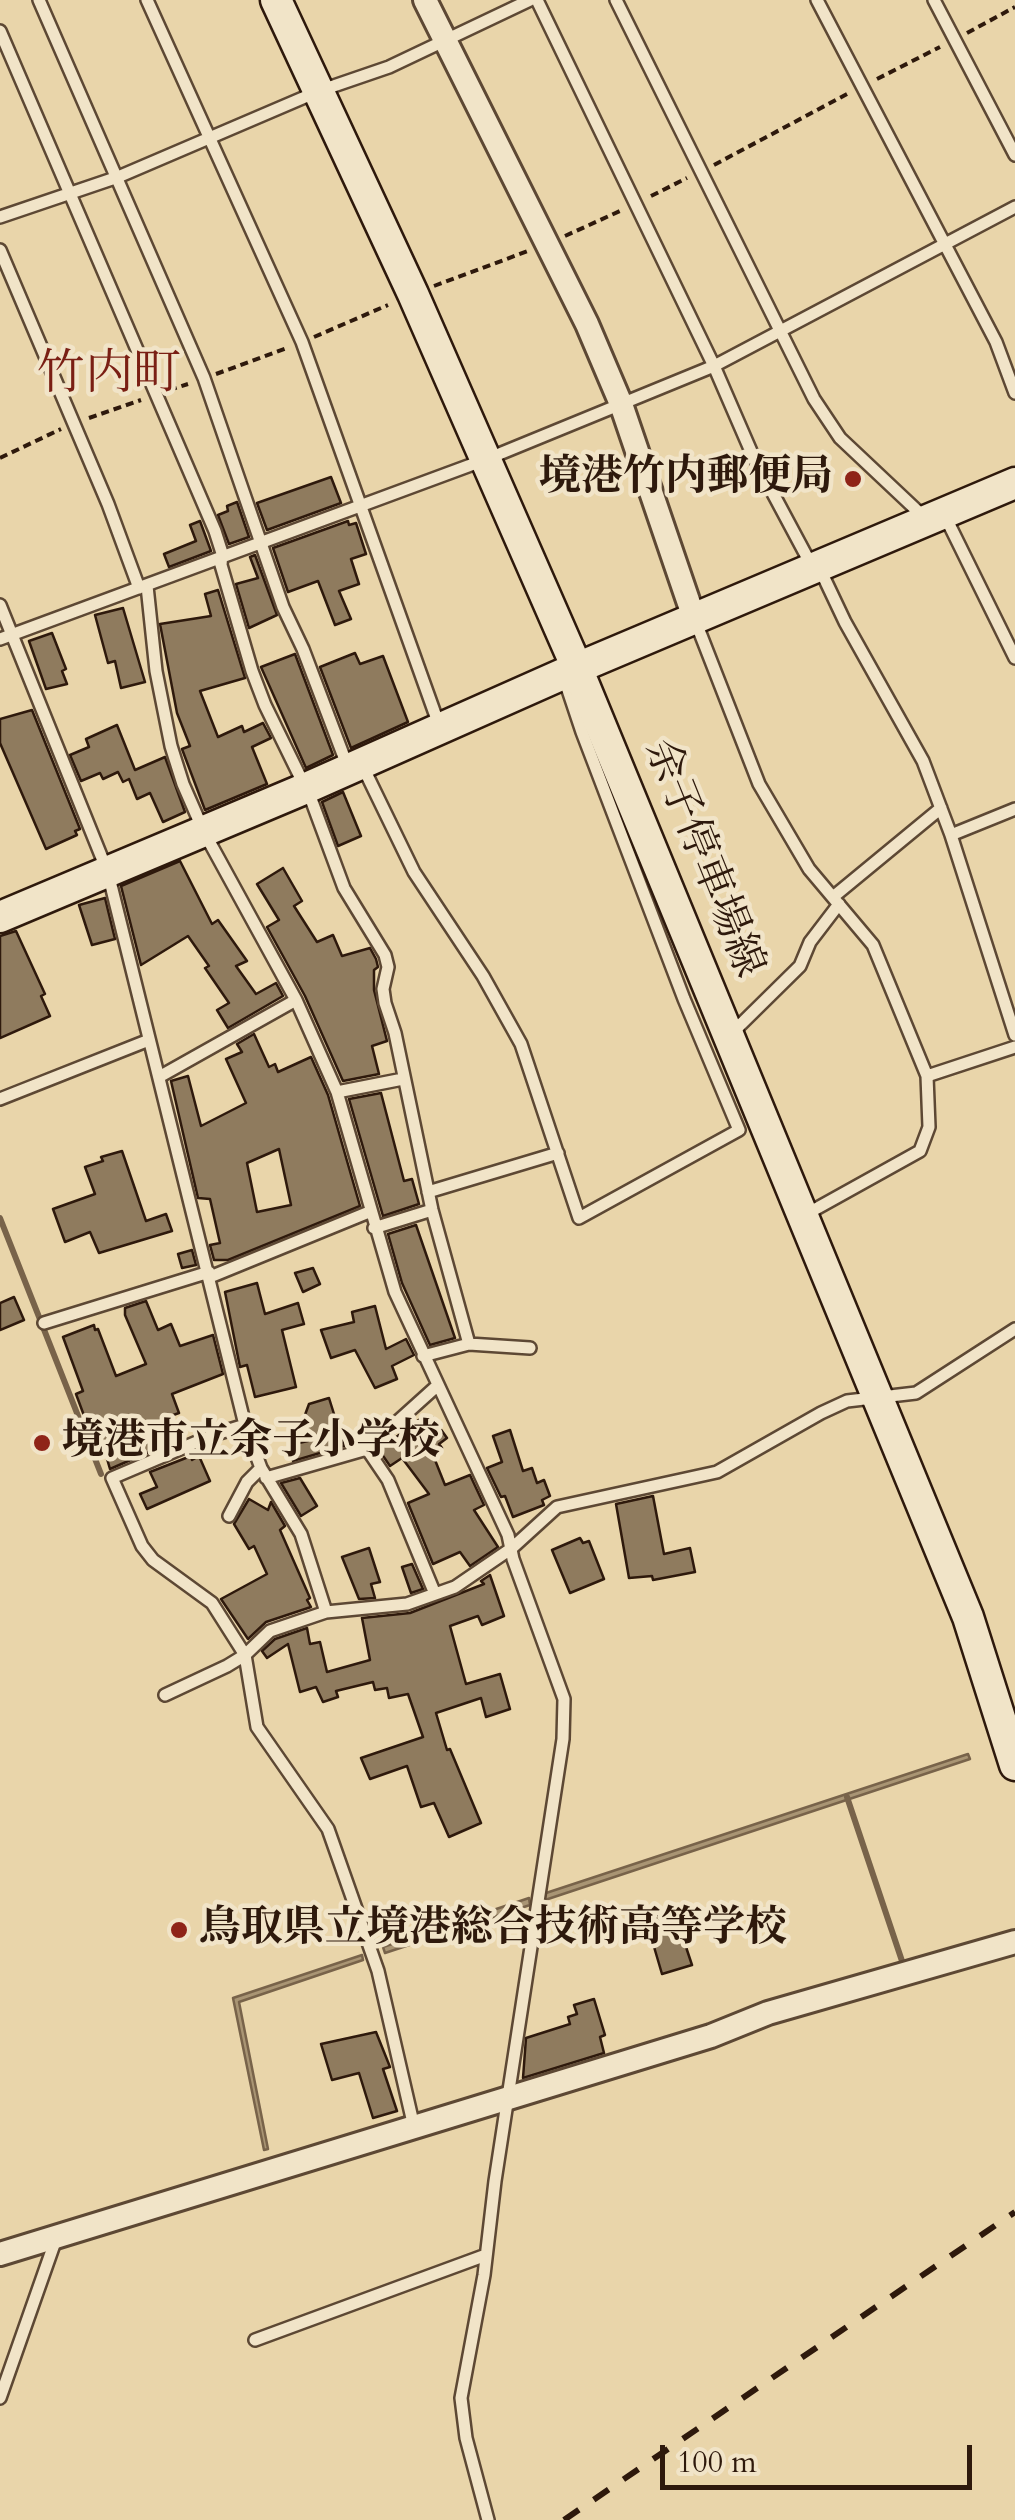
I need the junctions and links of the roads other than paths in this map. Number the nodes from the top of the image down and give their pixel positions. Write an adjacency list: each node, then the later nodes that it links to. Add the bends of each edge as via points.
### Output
1 (38, 0): 14 (lane)
2 (147, 0): 12 (lane)
3 (276, 0): 11 (main road, 余子停車場線)
4 (425, 0): 10 (street)
5 (534, 0): 10 (lane); 21 (lane)
6 (616, 0): 20 (lane)
7 (817, 0): 18 (lane)
8 (934, 0): 13 (lane)
9 (0, 31): 15 (lane)
10 (446, 38): 11 (lane); 23 (street)
11 (319, 91): 12 (lane); 24 (main road, 余子停車場線)
12 (212, 138): 14 (lane); 26 (lane, via 302,342)
13 (1015, 155)
14 (118, 177): 15 (lane); 28 (lane, via 204,378)
15 (69, 194): 17 (lane); 29 (lane)
16 (1015, 207): 18 (lane)
17 (0, 216)
18 (945, 245): 20 (lane); 22 (lane)
19 (0, 250): 31 (lane)
20 (780, 330): 21 (lane); 27 (lane, via 840,438)
21 (714, 366): 23 (lane); 30 (lane, via 753,456 807,557)
22 (1015, 393)
23 (621, 404): 24 (lane); 33 (street)
24 (487, 459): 26 (lane); 36 (main road, 余子停車場線)
25 (1015, 484): 27 (main road)
26 (362, 507): 28 (lane); 37 (lane)
27 (936, 517): 30 (main road); 35 (lane)
28 (261, 544): 29 (lane); 38 (lane)
29 (222, 558): 31 (lane); 39 (lane, via 252,671)
30 (818, 565): 33 (main road); 40 (lane, via 924,761)
31 (143, 587): 34 (lane); 42 (lane, via 171,746)
32 (0, 605): 34 (lane)
33 (694, 618): 36 (main road); 45 (lane, via 759,784 789,839)
34 (6, 636): 44 (lane)
35 (1015, 658)
36 (570, 671): 37 (main road); 49 (main road, 余子停車場線); 57 (lane, via 582,732 740,1130 579,1218)
37 (440, 729): 38 (main road)
38 (355, 766): 39 (main road); 57 (lane, via 521,1044)
39 (304, 789): 42 (main road); 54 (lane, via 348,895 385,955 384,995)
40 (941, 808): 43 (lane); 45 (lane)
41 (1015, 809): 43 (lane)
42 (204, 832): 44 (main road); 47 (lane)
43 (951, 835): 48 (lane)
44 (108, 872): 46 (main road); 50 (lane)
45 (836, 901): 49 (lane, via 800,966); 52 (lane, via 874,945)
46 (0, 918)
47 (296, 1000): 53 (lane); 55 (lane)
48 (1015, 1035)
49 (729, 1036): 61 (main road, 余子停車場線)
50 (149, 1040): 53 (lane); 56 (lane)
51 (1015, 1047): 52 (lane)
52 (927, 1076): 61 (lane, via 928,1127 920,1151)
53 (158, 1077): 63 (lane)
54 (404, 1079): 55 (lane); 58 (lane)
55 (337, 1092): 60 (lane)
56 (0, 1099)
57 (558, 1153): 58 (lane)
58 (428, 1192): 59 (lane)
59 (432, 1210): 62 (lane); 66 (lane)
60 (369, 1212): 62 (lane); 63 (lane)
61 (803, 1216): 70 (main road, 余子停車場線)
62 (374, 1228): 68 (lane)
63 (210, 1274): 64 (lane); 71 (lane)
64 (44, 1323)
65 (1015, 1328): 70 (lane, via 916,1393)
66 (469, 1344): 67 (lane); 68 (lane)
67 (530, 1348)
68 (423, 1356): 69 (lane)
69 (438, 1384): 72 (lane); 75 (lane)
70 (877, 1396): 75 (lane, via 821,1412 717,1472 557,1507); 80 (main road, 余子停車場線, via 968,1618)
71 (245, 1425): 73 (lane); 78 (lane, via 112,1478 153,1560 212,1603)
72 (367, 1449): 73 (lane); 76 (lane, via 388,1480)
73 (263, 1473): 74 (lane, via 247,1482); 77 (lane, via 301,1534)
74 (228, 1516)
75 (512, 1548): 76 (lane); 82 (lane, via 564,1699)
76 (434, 1594): 77 (lane, via 407,1604)
77 (326, 1612): 78 (lane, via 270,1631)
78 (244, 1655): 79 (lane); 83 (lane, via 258,1727 328,1829 378,1971)
79 (165, 1695)
80 (1015, 1765)
81 (1015, 1942): 82 (street)
82 (508, 2098): 83 (street); 86 (lane)
83 (414, 2127): 84 (street)
84 (57, 2236): 85 (street); 88 (lane)
85 (0, 2254)
86 (486, 2255): 87 (lane); 89 (lane, via 462,2398)
87 (255, 2340)
88 (0, 2398)
89 (488, 2520)

